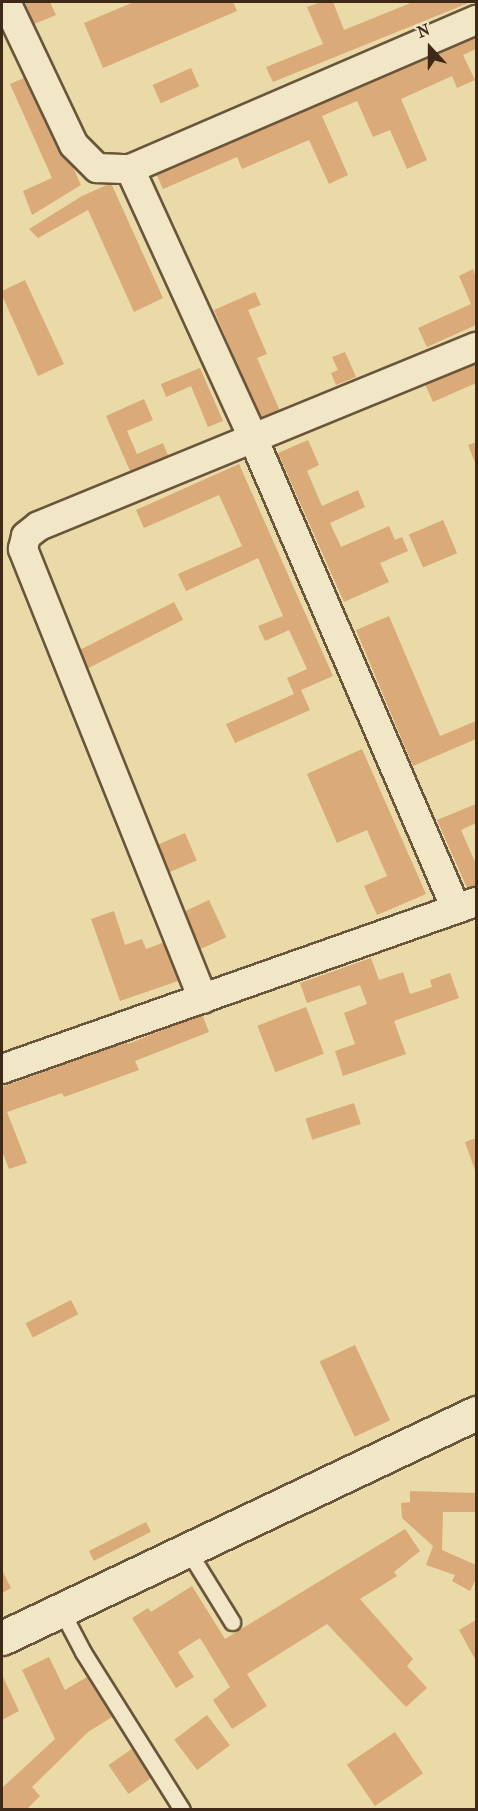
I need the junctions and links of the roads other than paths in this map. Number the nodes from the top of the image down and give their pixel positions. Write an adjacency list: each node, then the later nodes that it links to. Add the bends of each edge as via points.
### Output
1 (6, 2): 3 (street, via 74,145 97,168)
2 (477, 20): 3 (street)
3 (130, 169): 5 (street)
4 (477, 347): 5 (street)
5 (253, 438): 6 (street); 7 (street, via 39,526 26,536 23,549)
6 (466, 906): 7 (street)
7 (203, 999): 8 (street)
8 (2, 1069)
9 (477, 1413): 10 (street)
10 (187, 1549): 11 (street); 12 (lane)
11 (60, 1608): 13 (street); 14 (lane, via 83,1652)
12 (232, 1622)
13 (2, 1638)
14 (182, 1809)

